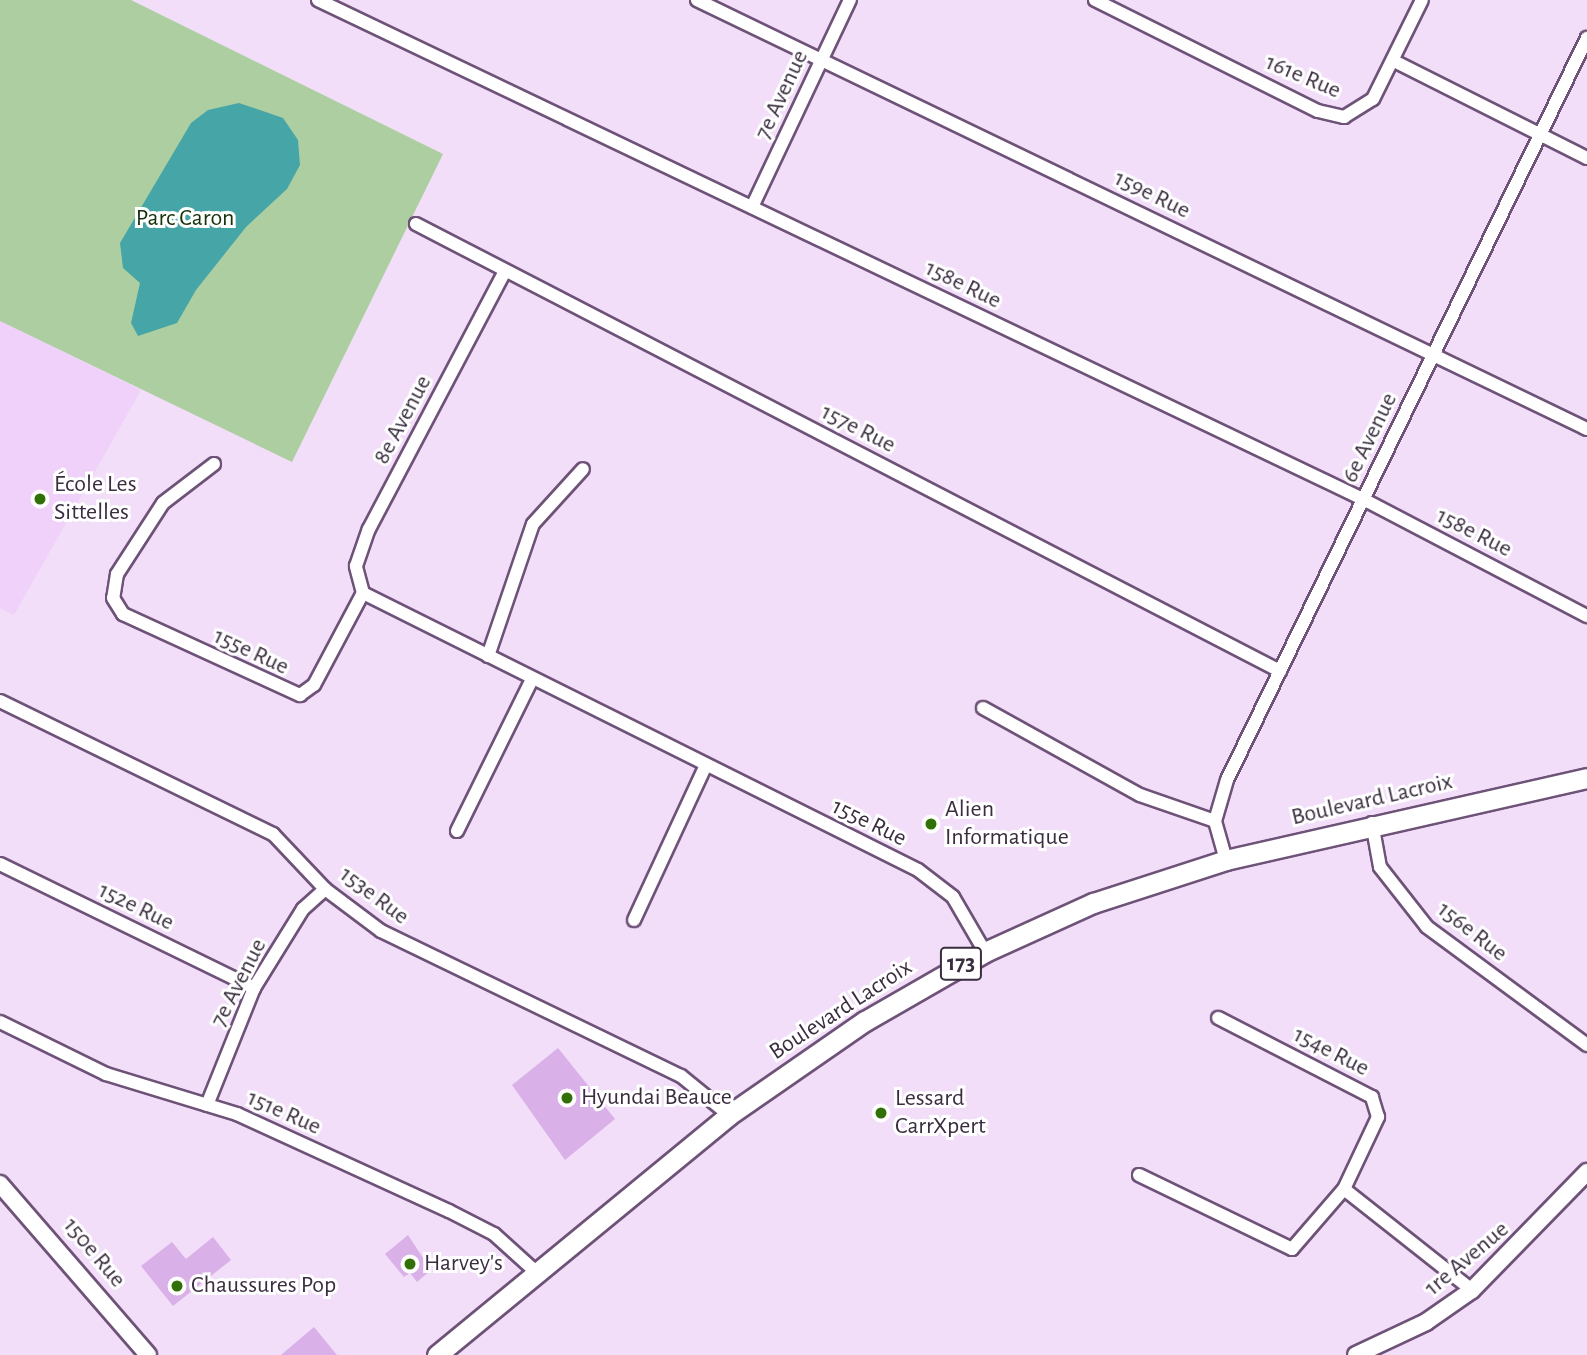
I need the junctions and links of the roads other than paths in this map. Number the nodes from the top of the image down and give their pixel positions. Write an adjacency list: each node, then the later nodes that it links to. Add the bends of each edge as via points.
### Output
1 (318, 0): 11 (street, 158e Rue)
2 (697, 0): 7 (street, 159e Rue)
3 (850, 0): 7 (street, 7e Avenue)
4 (1095, 0): 8 (street, 161e Rue, via 1334,116 1366,107)
5 (1422, 0): 8 (street, 161e Rue)
6 (1587, 38): 9 (street, 6e Avenue)
7 (822, 60): 11 (street, 7e Avenue); 14 (street, 159e Rue)
8 (1394, 61): 9 (street)
9 (1540, 134): 10 (street); 14 (street, 6e Avenue)
10 (1587, 158)
11 (752, 207): 18 (street, 158e Rue)
12 (416, 225): 13 (street, 157e Rue)
13 (505, 271): 19 (street, 8e Avenue, via 369,529 356,566); 22 (street, 157e Rue)
14 (1434, 354): 15 (street, 159e Rue); 18 (street, 6e Avenue)
15 (1587, 429)
16 (214, 464): 19 (street, 155e Rue, via 163,503 117,574 114,598 123,614 300,695 314,685)
17 (583, 469): 21 (street, via 533,524)
18 (1363, 499): 20 (street, 158e Rue); 22 (street, 6e Avenue)
19 (363, 593): 21 (street, 155e Rue)
20 (1587, 616)
21 (488, 656): 23 (street, 155e Rue)
22 (1280, 671): 28 (street, 6e Avenue, via 1227,780)
23 (532, 679): 26 (street, 155e Rue); 30 (street)
24 (0, 701): 33 (street, 153e Rue, via 273,834)
25 (982, 708): 28 (street, via 1140,795)
26 (706, 765): 34 (street); 35 (street, 155e Rue, via 941,885)
27 (1587, 778): 29 (main road, Boulevard Lacroix / 173)
28 (1215, 821): 31 (street)
29 (1372, 823): 31 (main road, Boulevard Lacroix / 173); 39 (street, 156e Rue, via 1380,867 1427,927)
30 (457, 831)
31 (1226, 860): 35 (main road, Boulevard Lacroix / 173, via 1093,903)
32 (0, 864): 36 (street, 152e Rue)
33 (325, 889): 36 (street, 7e Avenue, via 303,909); 41 (street, 153e Rue, via 405,945 681,1076)
34 (634, 920)
35 (985, 952): 41 (main road, Boulevard Lacroix / 173, via 874,1015)
36 (254, 988): 40 (street, 7e Avenue)
37 (1218, 1018): 45 (street, 154e Rue, via 1373,1097 1378,1117)
38 (0, 1022): 40 (street, 151e Rue, via 138,1088)
39 (1587, 1045)
40 (207, 1105): 46 (street, 151e Rue, via 460,1216 511,1246)
41 (729, 1115): 46 (main road, Boulevard Lacroix / 173)
42 (1587, 1172): 47 (street, 1re Avenue)
43 (1139, 1175): 45 (street, 154e Rue, via 1292,1249)
44 (0, 1184): 49 (street, 150e Rue)
45 (1344, 1189): 47 (street)
46 (536, 1272): 50 (main road, Boulevard Lacroix / 173)
47 (1472, 1290): 48 (street, 1re Avenue)
48 (1374, 1351): 51 (street, 1re Avenue)
49 (148, 1355)
50 (437, 1355)
51 (1356, 1355)

